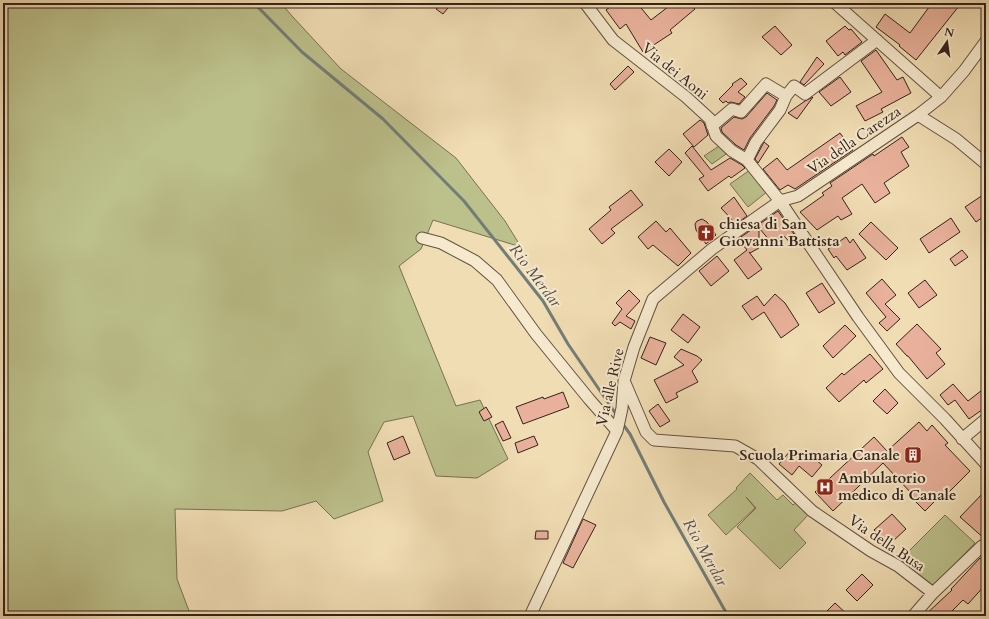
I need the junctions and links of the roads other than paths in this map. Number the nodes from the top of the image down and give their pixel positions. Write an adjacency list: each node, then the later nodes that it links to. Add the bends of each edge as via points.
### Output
1 (585, 3): 8 (street, Via dei Aoni, via 613,40 686,97 710,119)
2 (835, 3): 3 (street)
3 (877, 40): 5 (street, via 805,94 794,86); 6 (street)
4 (986, 41): 6 (street, Via della Carezza, via 964,71)
5 (786, 96): 8 (street, via 766,84 741,112 732,109); 9 (street, via 780,110 756,142)
6 (940, 97): 7 (street, Via della Carezza)
7 (918, 115): 10 (street, via 956,139); 11 (street, Via della Carezza, via 798,196)
8 (712, 126): 9 (street, Via dei Aoni, via 716,136 732,151)
9 (747, 160): 11 (street, Via dei Aoni)
10 (985, 162)
11 (780, 202): 12 (street, Via della Carezza); 17 (street, Via dei Aoni, via 899,373)
12 (751, 222): 14 (street, Via alle Rive, via 712,250 653,299)
13 (422, 238): 16 (street, via 441,243 475,261 497,280 536,334 589,399)
14 (624, 380): 16 (street, Via alle Rive); 20 (street, Via della Busa, via 646,432 654,440 735,446 758,459 812,511 898,566)
15 (986, 420): 17 (street)
16 (619, 422): 21 (street, Via alle Rive)
17 (962, 439): 18 (street, Via dei Aoni)
18 (986, 464)
19 (986, 549): 20 (street, via 982,546)
20 (933, 593): 22 (street)
21 (530, 616)
22 (913, 616)

